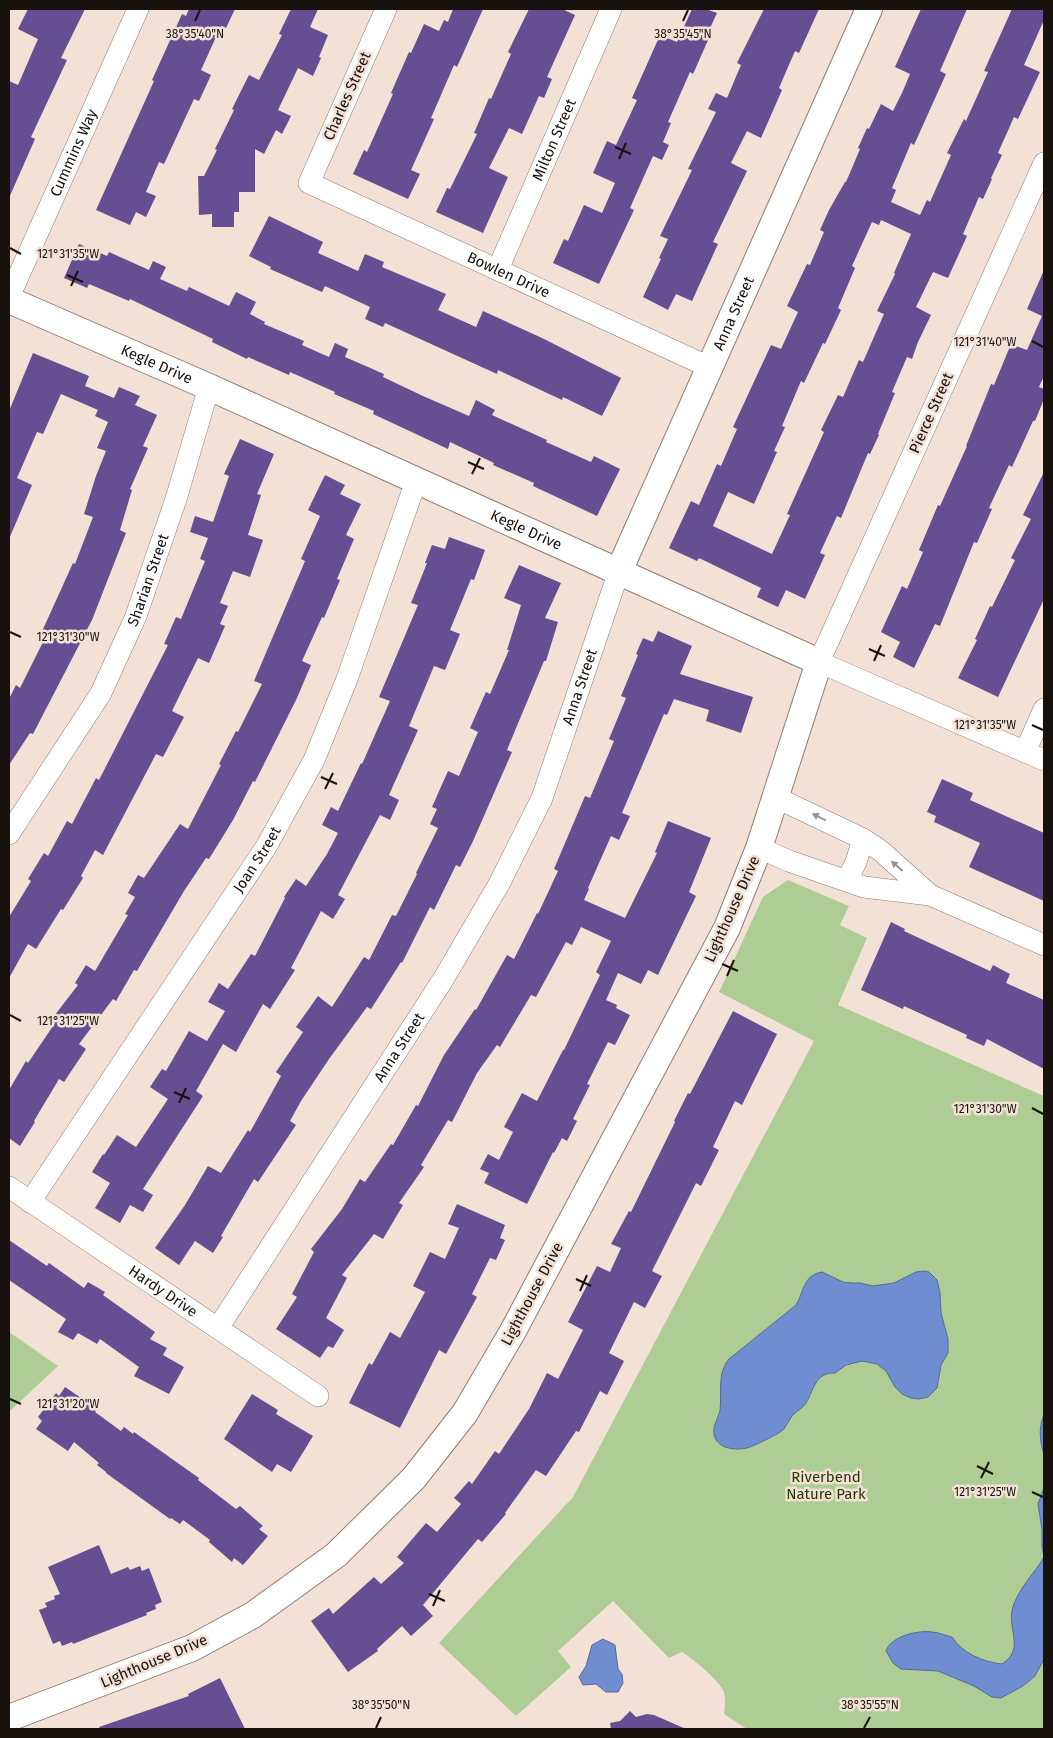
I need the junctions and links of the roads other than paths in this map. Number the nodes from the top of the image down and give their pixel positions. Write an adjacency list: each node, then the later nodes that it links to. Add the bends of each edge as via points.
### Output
1 (138, 9): 8 (street, Cummins Way)
2 (386, 9): 6 (street, Charles Street)
3 (611, 9): 7 (street, Milton Street)
4 (869, 9): 9 (street, Anna Street)
5 (1044, 163): 13 (street, Pierce Street)
6 (309, 183): 7 (street, Bowlen Drive)
7 (498, 269): 9 (street, Bowlen Drive)
8 (9, 299): 10 (street, Kegle Drive)
9 (709, 367): 12 (street, Anna Street)
10 (209, 387): 11 (street, Kegle Drive); 18 (street, Sharian Street, via 176,499 136,616 101,693)
11 (416, 481): 12 (street, Kegle Drive); 25 (street, Joan Street, via 347,679 314,760 266,847)
12 (619, 571): 13 (street, Kegle Drive); 26 (street, Anna Street, via 542,798 499,884 444,978)
13 (819, 662): 15 (street, Kegle Drive); 17 (street, Lighthouse Drive)
14 (1044, 709): 15 (street)
15 (1025, 752): 16 (street, Kegle Drive)
16 (1044, 760)
17 (774, 797): 19 (street, one-way to 17); 20 (street, Lighthouse Drive)
18 (9, 834)
19 (863, 838): 21 (street); 22 (street, one-way to 19)
20 (759, 848): 21 (street); 28 (street, Lighthouse Drive, via 727,928 513,1331 465,1413 414,1478 336,1555 253,1615 192,1648)
21 (847, 880): 22 (street, via 864,887)
22 (930, 895): 23 (street)
23 (1044, 945)
24 (9, 1187): 25 (street, Hardy Drive)
25 (30, 1202): 26 (street, Hardy Drive)
26 (218, 1328): 27 (street, Hardy Drive)
27 (318, 1396)
28 (9, 1718)

